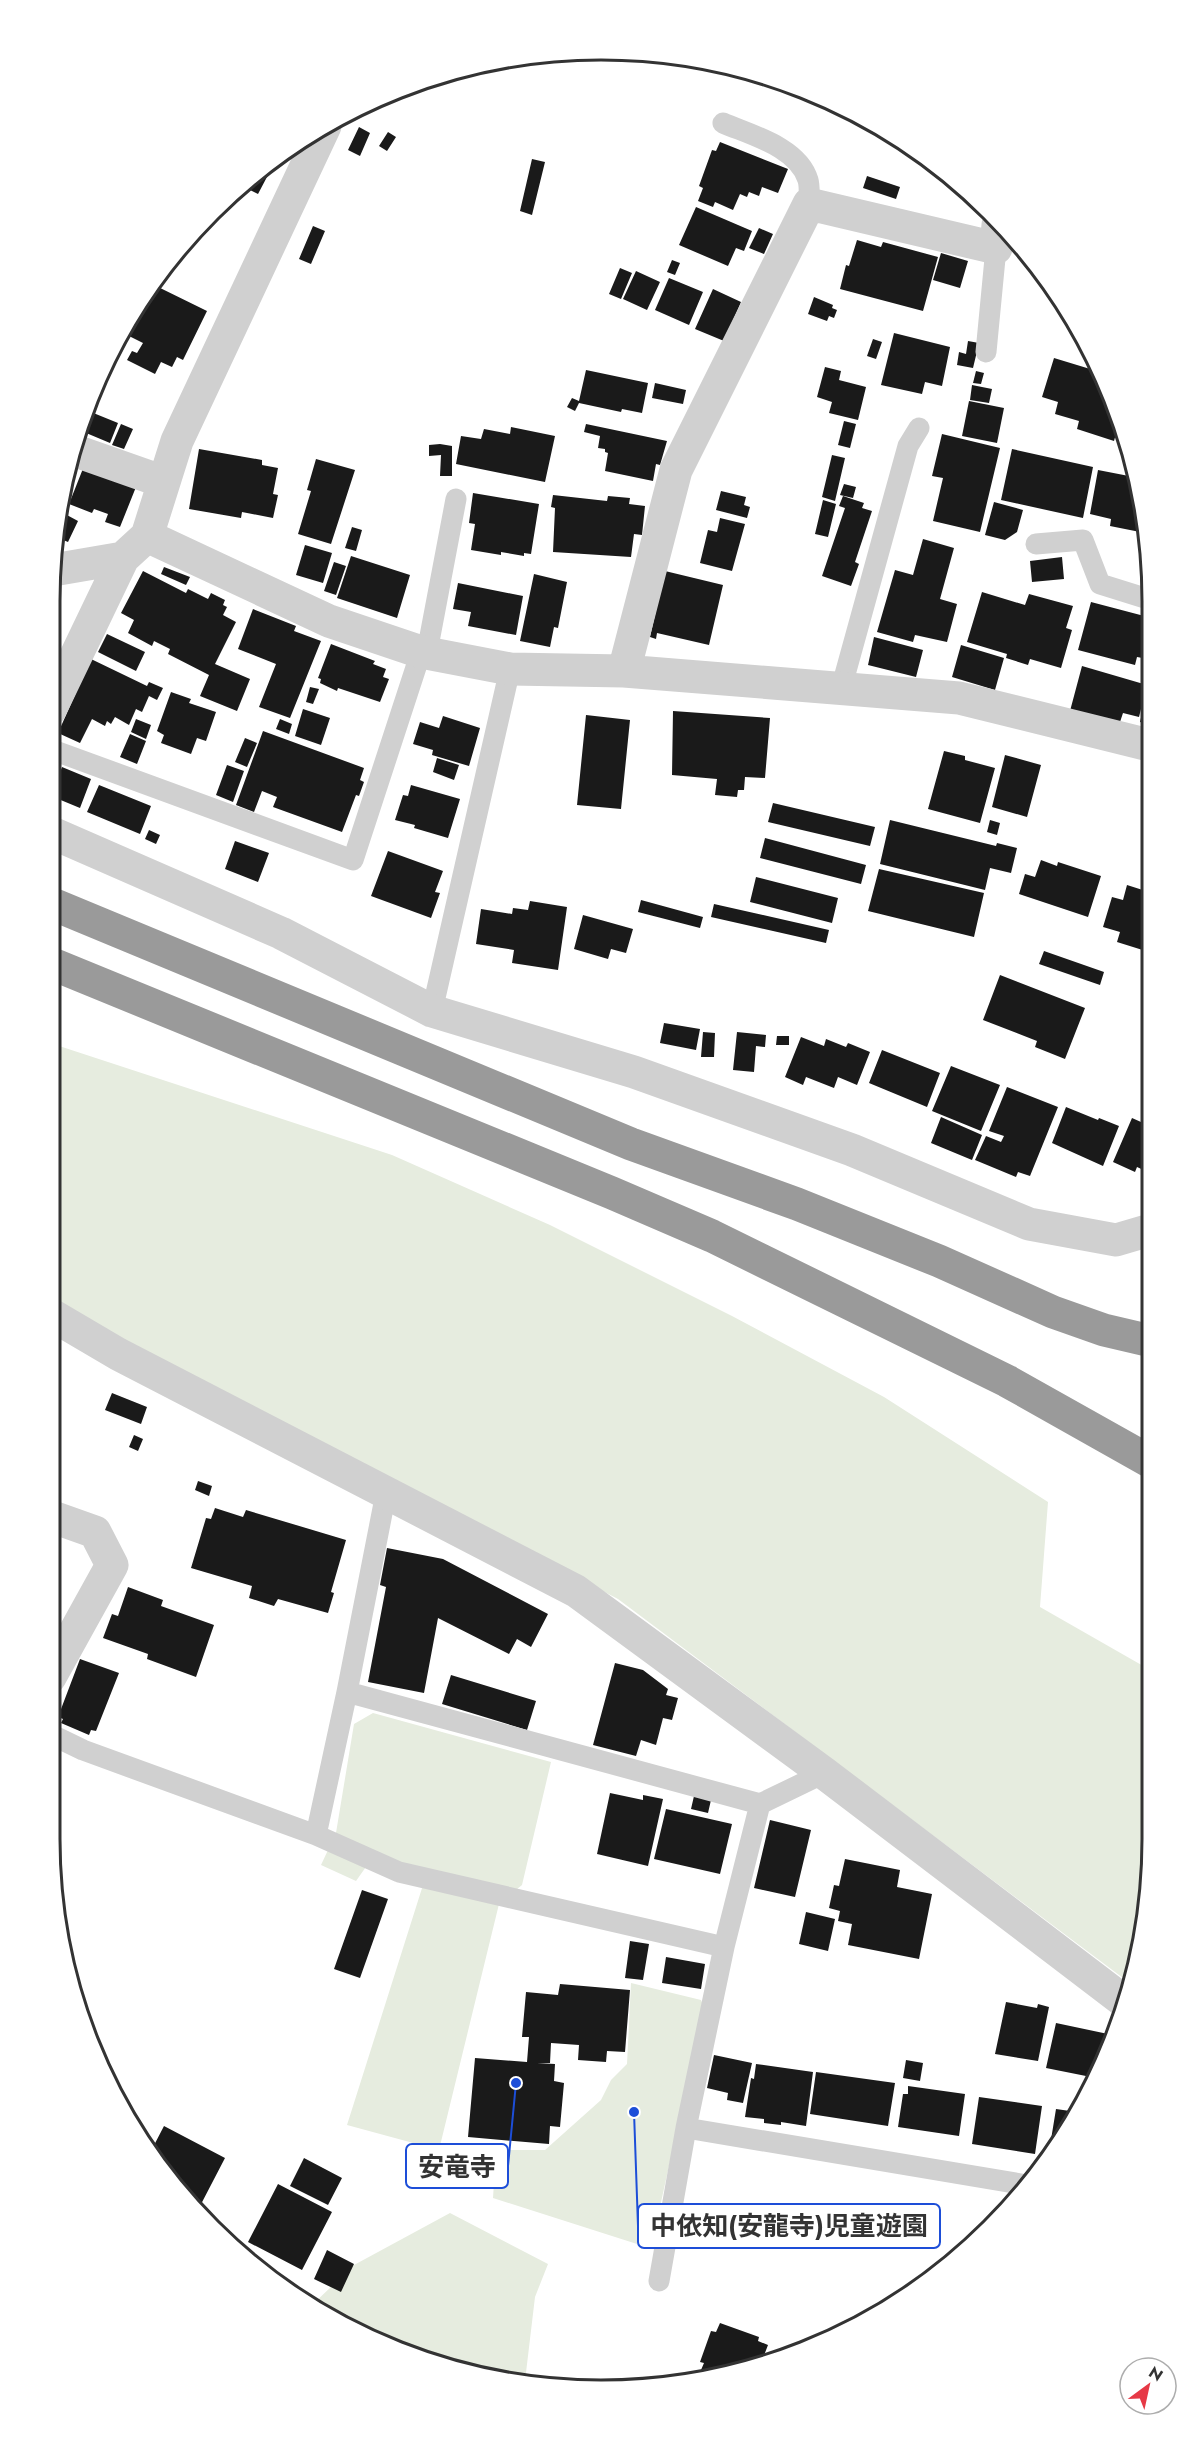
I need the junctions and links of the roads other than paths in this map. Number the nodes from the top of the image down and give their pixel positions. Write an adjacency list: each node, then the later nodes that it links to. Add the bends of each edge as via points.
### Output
1 (723, 123): 3 (lane, via 778,147 800,163 808,181)
2 (319, 140): 8 (street, via 177,441)
3 (809, 204): 4 (street); 17 (street, via 676,470)
4 (997, 236): 5 (lane)
5 (986, 352)
6 (919, 428): 19 (lane, via 908,446)
7 (81, 453): 8 (street)
8 (164, 483): 10 (street)
9 (456, 499): 15 (lane)
10 (147, 536): 12 (street); 15 (street, via 329,621)
11 (1035, 544): 14 (lane, via 1083,540 1100,584)
12 (123, 558): 13 (street); 18 (street)
13 (61, 568)
14 (1142, 597)
15 (424, 652): 16 (street); 21 (lane, via 353,860)
16 (510, 669): 17 (street); 25 (lane)
17 (624, 671): 19 (street)
18 (60, 689)
19 (841, 689): 20 (street, via 959,698)
20 (1142, 743)
21 (60, 753)
22 (60, 836): 25 (street, via 281,933)
23 (60, 907): 28 (highway, via 631,1144 797,1204 1053,1312)
24 (60, 967): 29 (highway, via 712,1236 1007,1381)
25 (432, 1011): 26 (street, via 645,1076 852,1150 1029,1224 1116,1240)
26 (1142, 1232)
27 (60, 1320): 30 (street)
28 (1142, 1339)
29 (1142, 1457)
30 (386, 1493): 33 (lane); 35 (street, via 576,1591)
31 (60, 1520): 32 (street, via 94,1532 112,1565)
32 (60, 1659)
33 (347, 1692): 36 (lane); 37 (lane)
34 (60, 1739): 37 (lane)
35 (824, 1773): 36 (lane); 39 (street)
36 (760, 1804): 38 (lane)
37 (316, 1835): 38 (lane, via 399,1872)
38 (724, 1947): 40 (lane)
39 (1118, 1997)
40 (686, 2128): 41 (lane); 42 (lane)
41 (1018, 2183)
42 (659, 2281)

